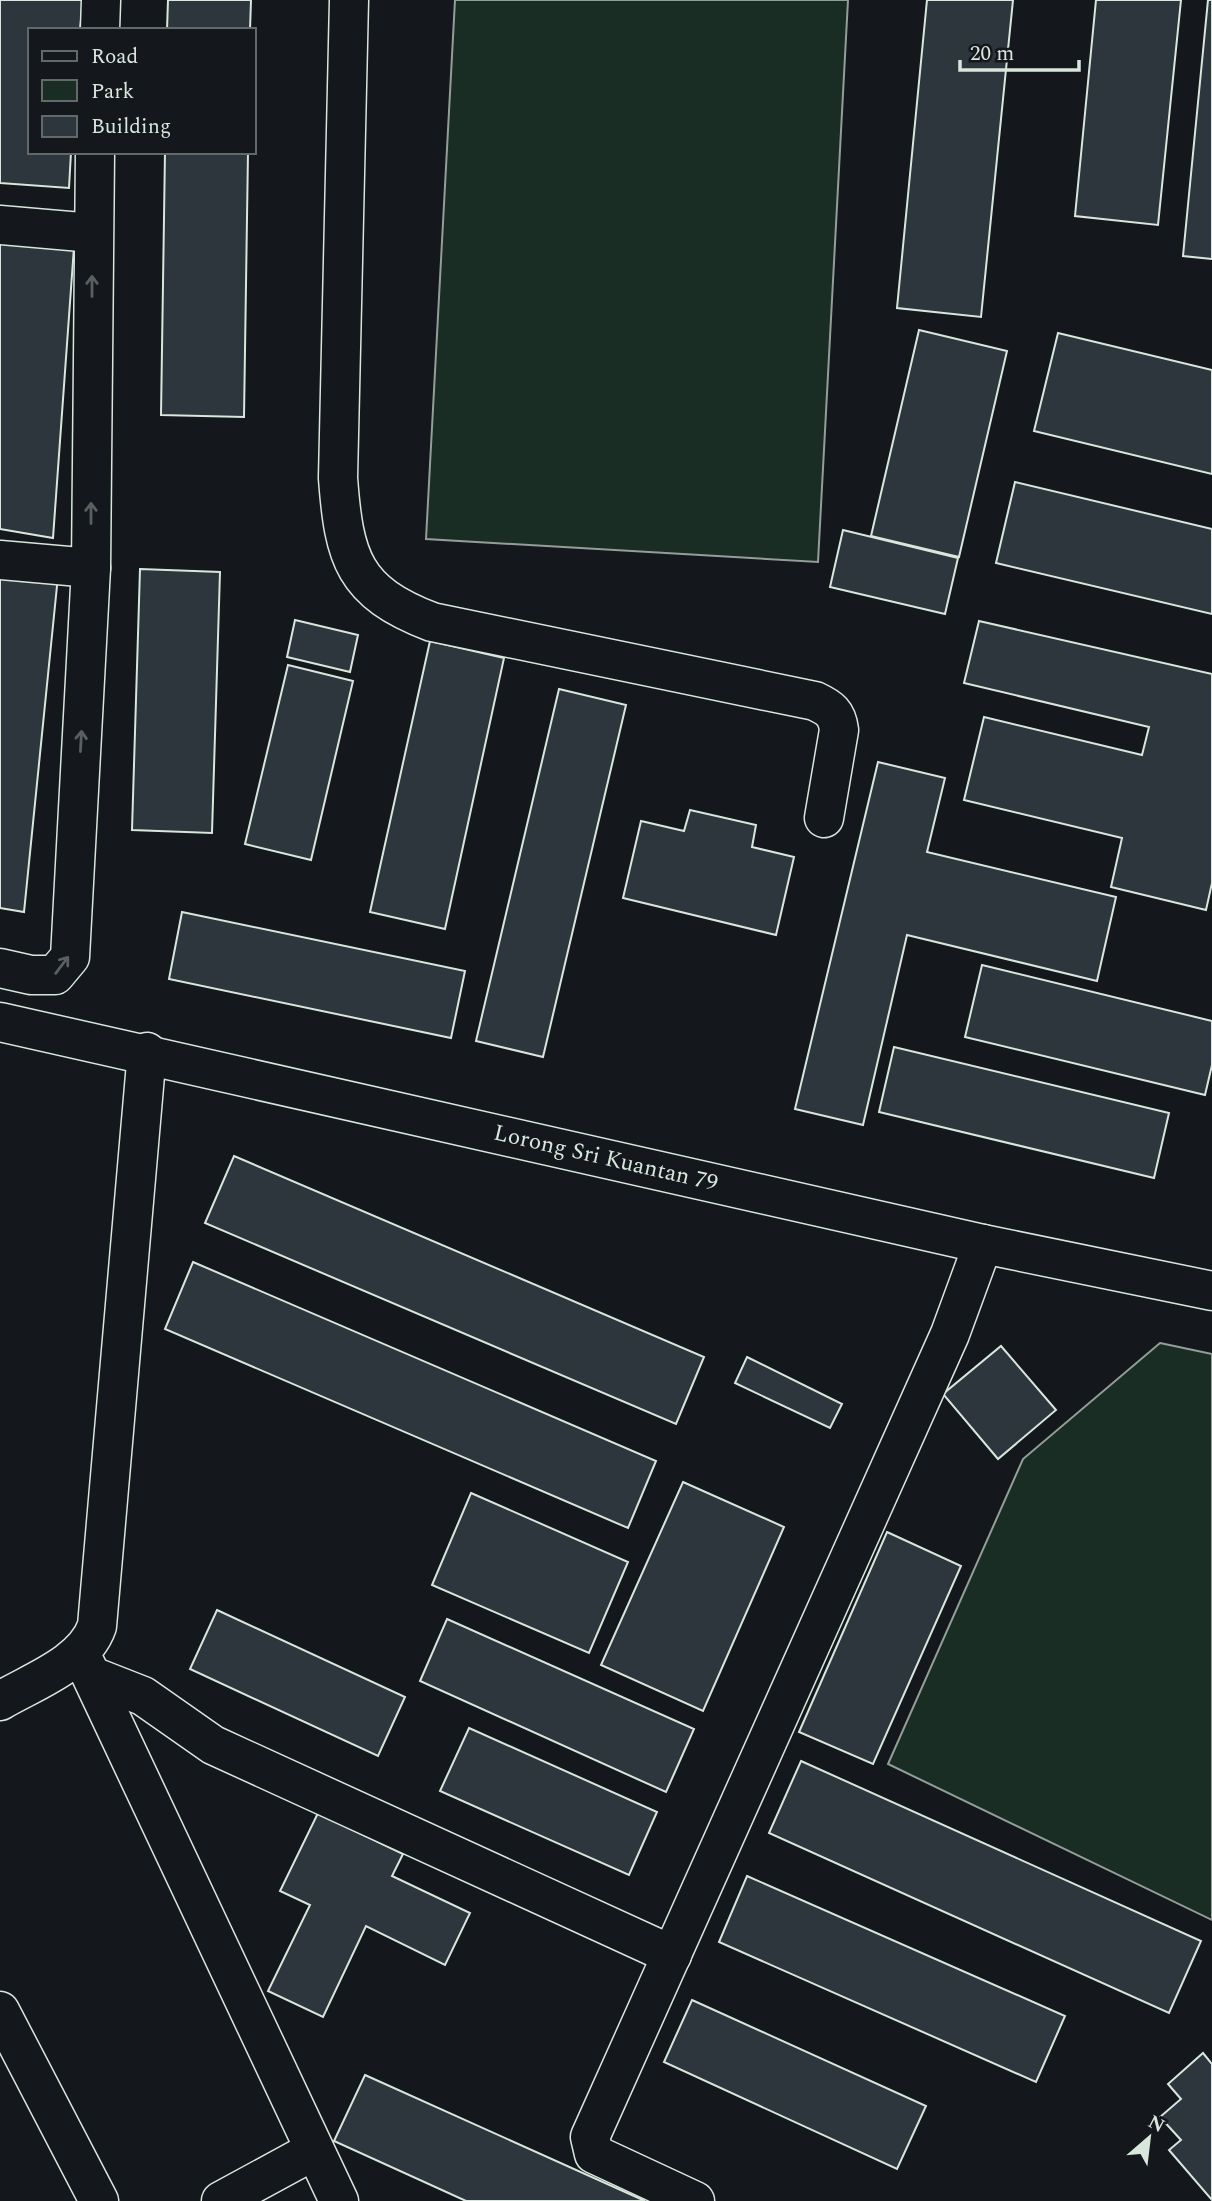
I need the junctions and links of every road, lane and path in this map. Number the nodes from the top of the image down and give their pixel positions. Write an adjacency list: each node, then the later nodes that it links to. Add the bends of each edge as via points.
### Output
1 (101, 0): 3 (street)
2 (349, 0): 9 (street, via 338,478 348,548 358,573 402,610 432,622 829,707 839,730)
3 (100, 28)
4 (96, 154): 6 (street)
5 (0, 225): 6 (street)
6 (93, 233): 8 (street, one-way to 6)
7 (0, 561): 8 (street)
8 (91, 568): 10 (street, one-way to 8, via 55,975 70,957)
9 (824, 818)
10 (0, 968)
11 (0, 1022): 12 (street, Lorong Sri Kuantan 79)
12 (147, 1052): 13 (street, Lorong Sri Kuantan 79); 15 (street, via 97,1626)
13 (984, 1244): 14 (street, Lorong Sri Kuantan 79); 17 (street, via 950,1334)
14 (1212, 1292)
15 (86, 1665): 16 (street); 17 (street, via 143,1696 213,1745); 19 (street)
16 (0, 1701)
17 (672, 1955): 23 (street, via 590,2137 594,2154)
18 (0, 2011): 20 (street)
19 (313, 2151): 21 (street); 22 (street)
20 (99, 2201)
21 (221, 2201)
22 (339, 2201)
23 (695, 2201)

